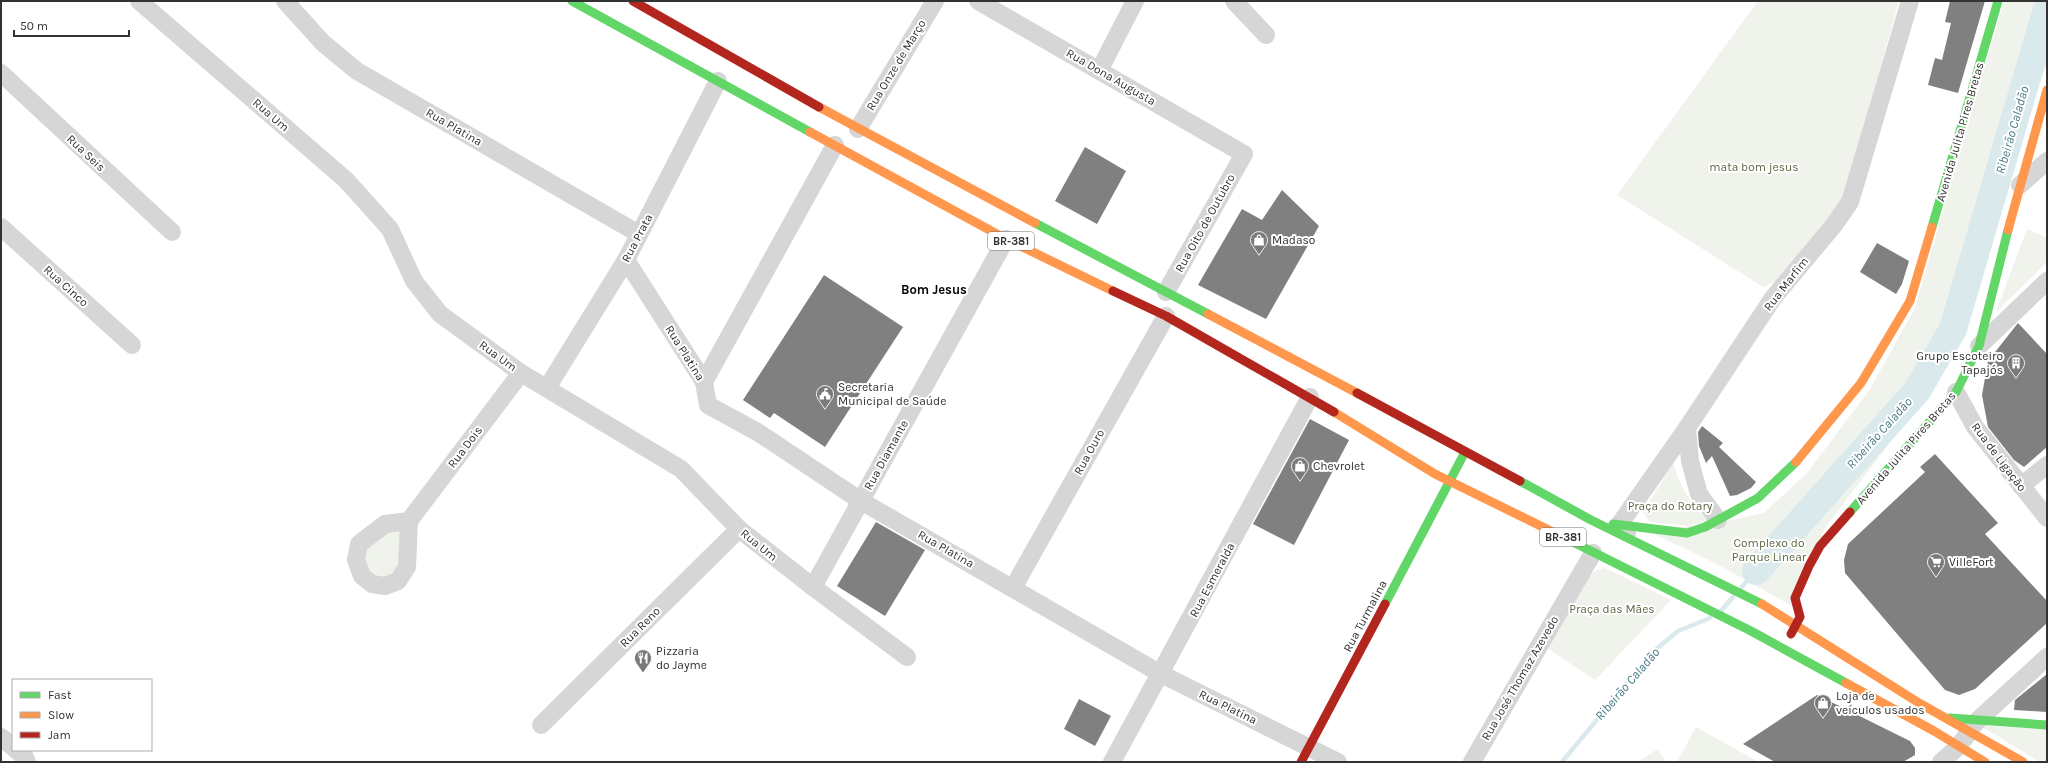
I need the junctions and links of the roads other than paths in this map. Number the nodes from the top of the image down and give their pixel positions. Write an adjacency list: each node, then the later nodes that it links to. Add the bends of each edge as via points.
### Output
1 (139, 1): 31 (street, Rua Um, via 346,180 390,229 414,281 440,314)
2 (285, 1): 23 (street, Rua Platina, via 323,43 357,71)
3 (572, 1): 14 (main road, BR-381)
4 (633, 1): 16 (main road, BR-381)
5 (935, 1): 16 (street, Rua Onze de Março)
6 (978, 1): 12 (street, Rua Dona Augusta)
7 (1135, 1): 12 (street)
8 (1234, 1): 11 (street)
9 (1910, 1): 36 (street, Rua Marfim, via 1850,202 1834,225 1772,298)
10 (1998, 1): 44 (main road, Avenida Julita Pires Bretas, via 1910,301 1862,383 1795,463 1758,498)
11 (1266, 35)
12 (1099, 71): 18 (street, Rua Dona Augusta)
13 (1, 74): 22 (street, Rua Seis)
14 (718, 82): 17 (main road, BR-381); 23 (street, Rua Prata)
15 (2045, 102): 20 (main road, Avenida Julita Pires Bretas)
16 (858, 129): 27 (main road, BR-381)
17 (835, 145): 24 (main road, BR-381); 32 (street)
18 (1244, 154): 27 (street, Rua Oito de Outubro)
19 (2047, 161): 20 (street)
20 (2020, 185): 30 (main road, Avenida Julita Pires Bretas)
21 (1, 227): 29 (street, Rua Cinco)
22 (172, 232)
23 (639, 234): 25 (street, Rua Prata)
24 (1006, 239): 28 (main road, BR-381); 41 (street, Rua Diamante)
25 (626, 260): 32 (street, Rua Platina); 33 (street, Rua Prata)
26 (2044, 283): 30 (street)
27 (1166, 292): 37 (main road, BR-381)
28 (1166, 316): 35 (main road, BR-381); 51 (street, Rua Ouro)
29 (132, 345)
30 (1979, 346): 34 (main road, Avenida Julita Pires Bretas)
31 (521, 373): 33 (street, Rua Um); 45 (street, Rua Dois)
32 (704, 382): 41 (street, Rua Platina, via 708,405 759,433)
33 (547, 388): 47 (street, Rua Um, via 681,469)
34 (1956, 392): 40 (street, Rua de Ligação, via 1975,427); 52 (main road, Avenida Julita Pires Bretas, via 1820,546 1795,598)
35 (1310, 397): 39 (main road, BR-381); 56 (street, Rua Esmeralda)
36 (1687, 428): 44 (street, via 1690,461 1699,494); 46 (street, Rua Marfim)
37 (1465, 452): 39 (main road, Rua Turmalina); 43 (main road, BR-381)
38 (2047, 465): 40 (street)
39 (1450, 480): 49 (main road, BR-381); 64 (main road, Rua Turmalina)
40 (2021, 486): 42 (street, Rua de Ligação)
41 (861, 500): 50 (street, Rua Diamante); 51 (street, Rua Platina)
42 (2047, 518)
43 (1591, 520): 46 (main road, Avenida Julita Pires Bretas); 48 (main road, BR-381)
44 (1718, 520): 46 (main road, Avenida Julita Pires Bretas, via 1688,533)
45 (409, 521)
46 (1619, 524): 48 (street)
47 (739, 529): 50 (street, Rua Um); 58 (street, Rua Reno)
48 (1635, 540): 52 (main road, BR-381)
49 (1593, 553): 53 (main road, BR-381, via 1676,592); 69 (street, Rua José Thomaz Azevedo)
50 (813, 587): 55 (street, Rua Um)
51 (1012, 588): 56 (street, Rua Platina)
52 (1798, 621): 53 (main road, via 1793,632 1786,638); 57 (main road, via 1826,643)
53 (1772, 643): 65 (main road, via 1934,731)
54 (2047, 657): 60 (street)
55 (907, 658)
56 (1161, 674): 64 (street, Rua Platina); 67 (street, Rua Esmeralda)
57 (1944, 717): 60 (main road); 60 (main road)
58 (541, 725)
59 (2047, 725): 60 (main road)
60 (1973, 726): 65 (street); 72 (main road)
61 (1, 737): 62 (street)
62 (12, 747)
63 (17, 751): 66 (street)
64 (1305, 754): 68 (street, Rua Platina)
65 (1962, 754): 70 (street); 71 (main road)
66 (27, 762)
67 (1112, 762)
68 (1338, 762)
69 (1472, 762)
70 (1941, 762)
71 (1985, 762)
72 (2023, 762)

